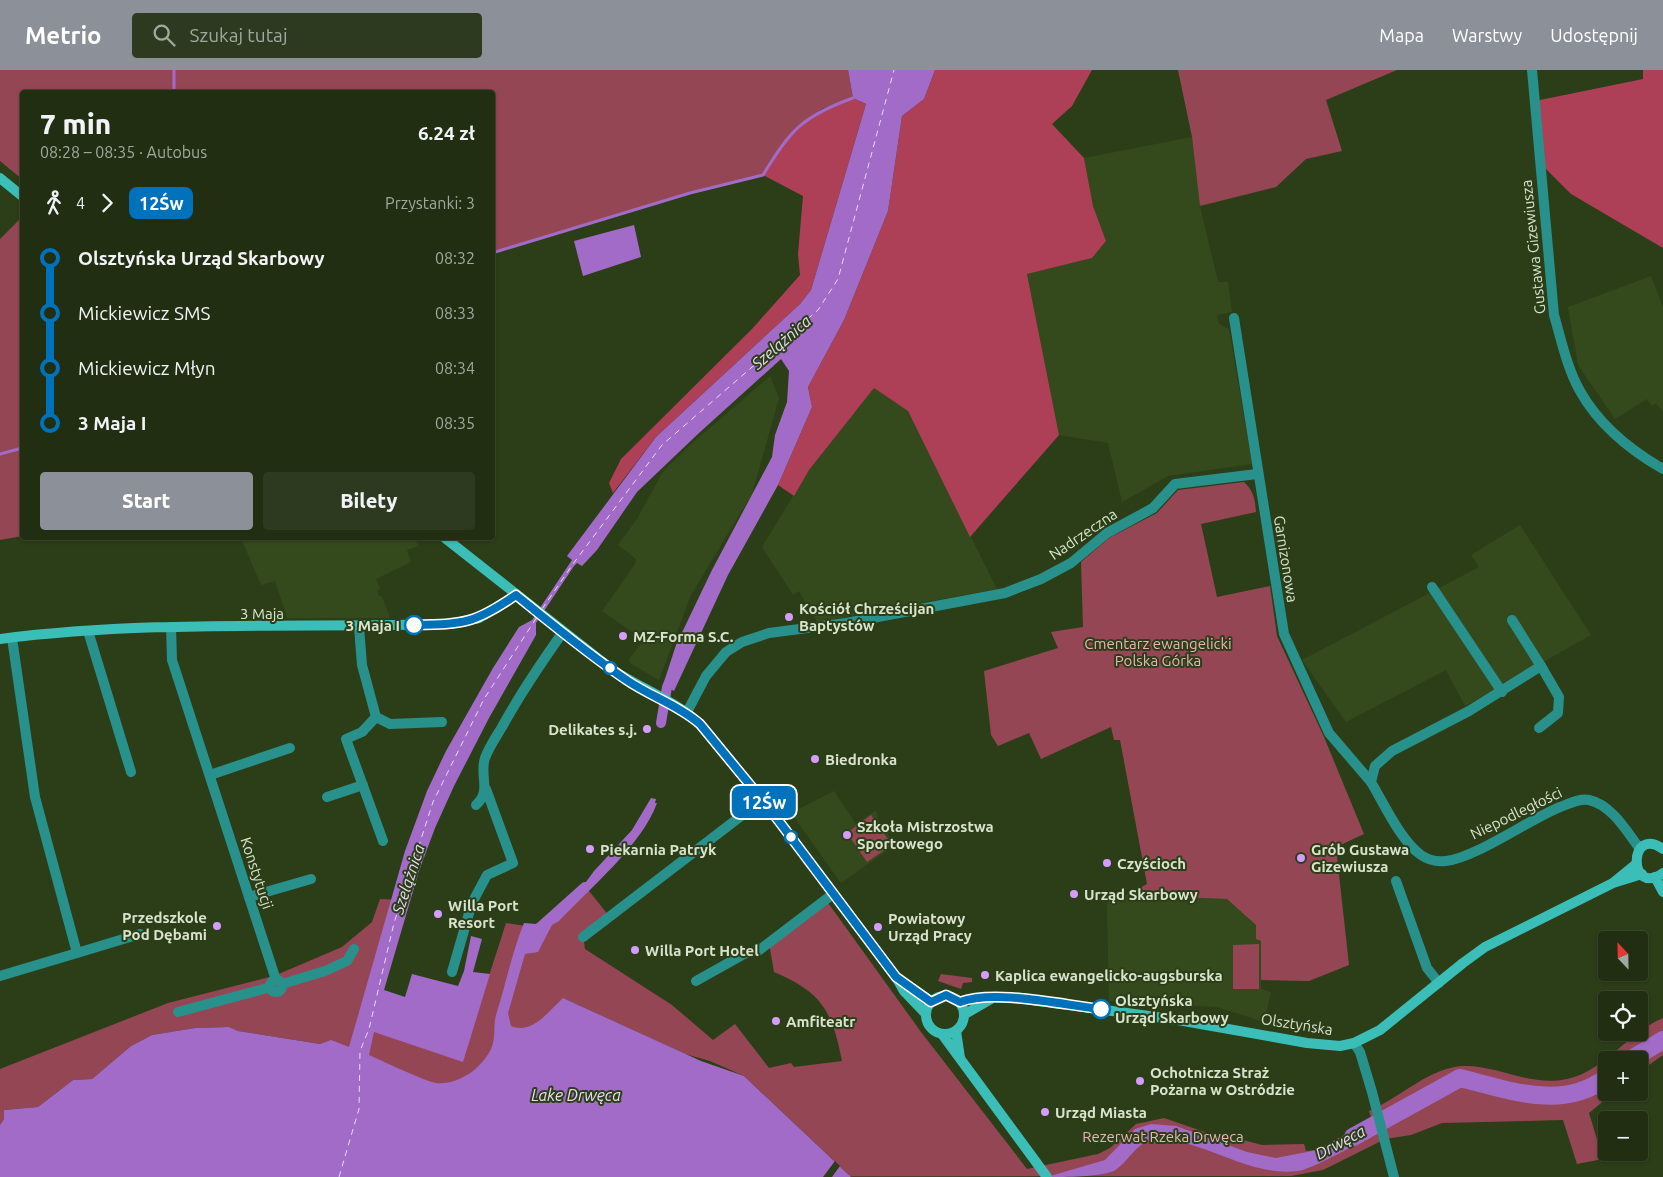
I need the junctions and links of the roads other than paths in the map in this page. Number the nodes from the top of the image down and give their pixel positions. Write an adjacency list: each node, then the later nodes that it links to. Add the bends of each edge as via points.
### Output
1 (1532, 70): 5 (street, Gustawa Gizewiusza, via 1554,314 1564,348 1580,390 1601,420 1636,454)
2 (0, 178): 3 (street)
3 (20, 194)
4 (1234, 318): 6 (street, Garnizonowa)
5 (1663, 469)
6 (1257, 474): 19 (street, Nadrzeczna, via 1175,484 1153,508 1107,533 1071,563 1040,580 1005,593 846,623 769,632 742,642 726,652 706,676); 26 (street, Garnizonowa, via 1284,634 1329,733)
7 (447, 540): 9 (street)
8 (1432, 587): 18 (street)
9 (516, 595): 12 (street, 3 Maja, via 492,611 461,624); 13 (street)
10 (1512, 620): 17 (street)
11 (171, 627): 12 (street, 3 Maja); 14 (street, 3 Maja); 25 (street, Konstytucji, via 172,660)
12 (359, 627): 20 (street, via 362,665)
13 (560, 630): 19 (street, via 631,683); 28 (street, via 490,748 484,767)
14 (88, 631): 15 (street, 3 Maja); 24 (street)
15 (12, 638): 16 (street, 3 Maja); 48 (street, via 35,797)
16 (0, 639)
17 (1541, 666): 18 (street); 22 (street, via 1560,697 1558,713)
18 (1502, 692): 26 (street, via 1392,751 1375,766)
19 (687, 712): 30 (street, via 711,736)
20 (376, 717): 21 (street, via 390,724); 27 (street, via 362,732 346,739)
21 (442, 722)
22 (1539, 728)
23 (290, 748): 25 (street)
24 (131, 772)
25 (210, 775): 44 (street, Konstytucji)
26 (1371, 782): 32 (street, Garnizonowa)
27 (363, 785): 29 (street); 33 (street)
28 (486, 789): 31 (street); 49 (street, via 514,863 487,875 472,903)
29 (327, 797)
30 (762, 800): 43 (street); 46 (street)
31 (476, 805)
32 (1399, 828): 35 (street, Niepodległości, via 1418,853 1427,859 1445,861 1468,853 1539,816 1572,802 1588,800 1613,814)
33 (383, 842)
34 (1663, 848): 35 (street, via 1653,845)
35 (1640, 849): 36 (street)
36 (1636, 864): 37 (street); 41 (street, Olsztyńska)
37 (1642, 874): 38 (street); 41 (street, Olsztyńska)
38 (1659, 875): 42 (street)
39 (311, 879): 44 (street)
40 (1396, 881): 53 (street, via 1427,968)
41 (1613, 883): 53 (street, Olsztyńska, via 1485,948)
42 (1663, 892)
43 (833, 894): 51 (street); 52 (street, via 758,951 746,953)
44 (249, 897): 54 (street, Konstytucji)
45 (140, 934): 48 (street)
46 (583, 936)
47 (354, 949): 54 (street, via 347,961 325,971)
48 (77, 953): 50 (street)
49 (452, 972)
50 (0, 976)
51 (896, 977): 56 (street); 59 (street, via 904,991)
52 (696, 982)
53 (1439, 982): 63 (street, Olsztyńska, via 1380,1030)
54 (276, 984): 58 (street)
55 (992, 998): 57 (street, Olsztyńska); 60 (street); 63 (street, Olsztyńska, via 1024,999 1178,1020 1325,1046)
56 (931, 1002): 57 (street, via 946,995); 59 (street)
57 (960, 1002): 60 (street)
58 (178, 1012)
59 (926, 1014): 62 (street, via 932,1029)
60 (965, 1014): 61 (street, via 963,1024)
61 (956, 1031): 62 (street); 64 (street)
62 (942, 1034): 64 (street)
63 (1354, 1043): 66 (street, via 1360,1052)
64 (961, 1062): 65 (street)
65 (1044, 1173)
66 (1394, 1177)

